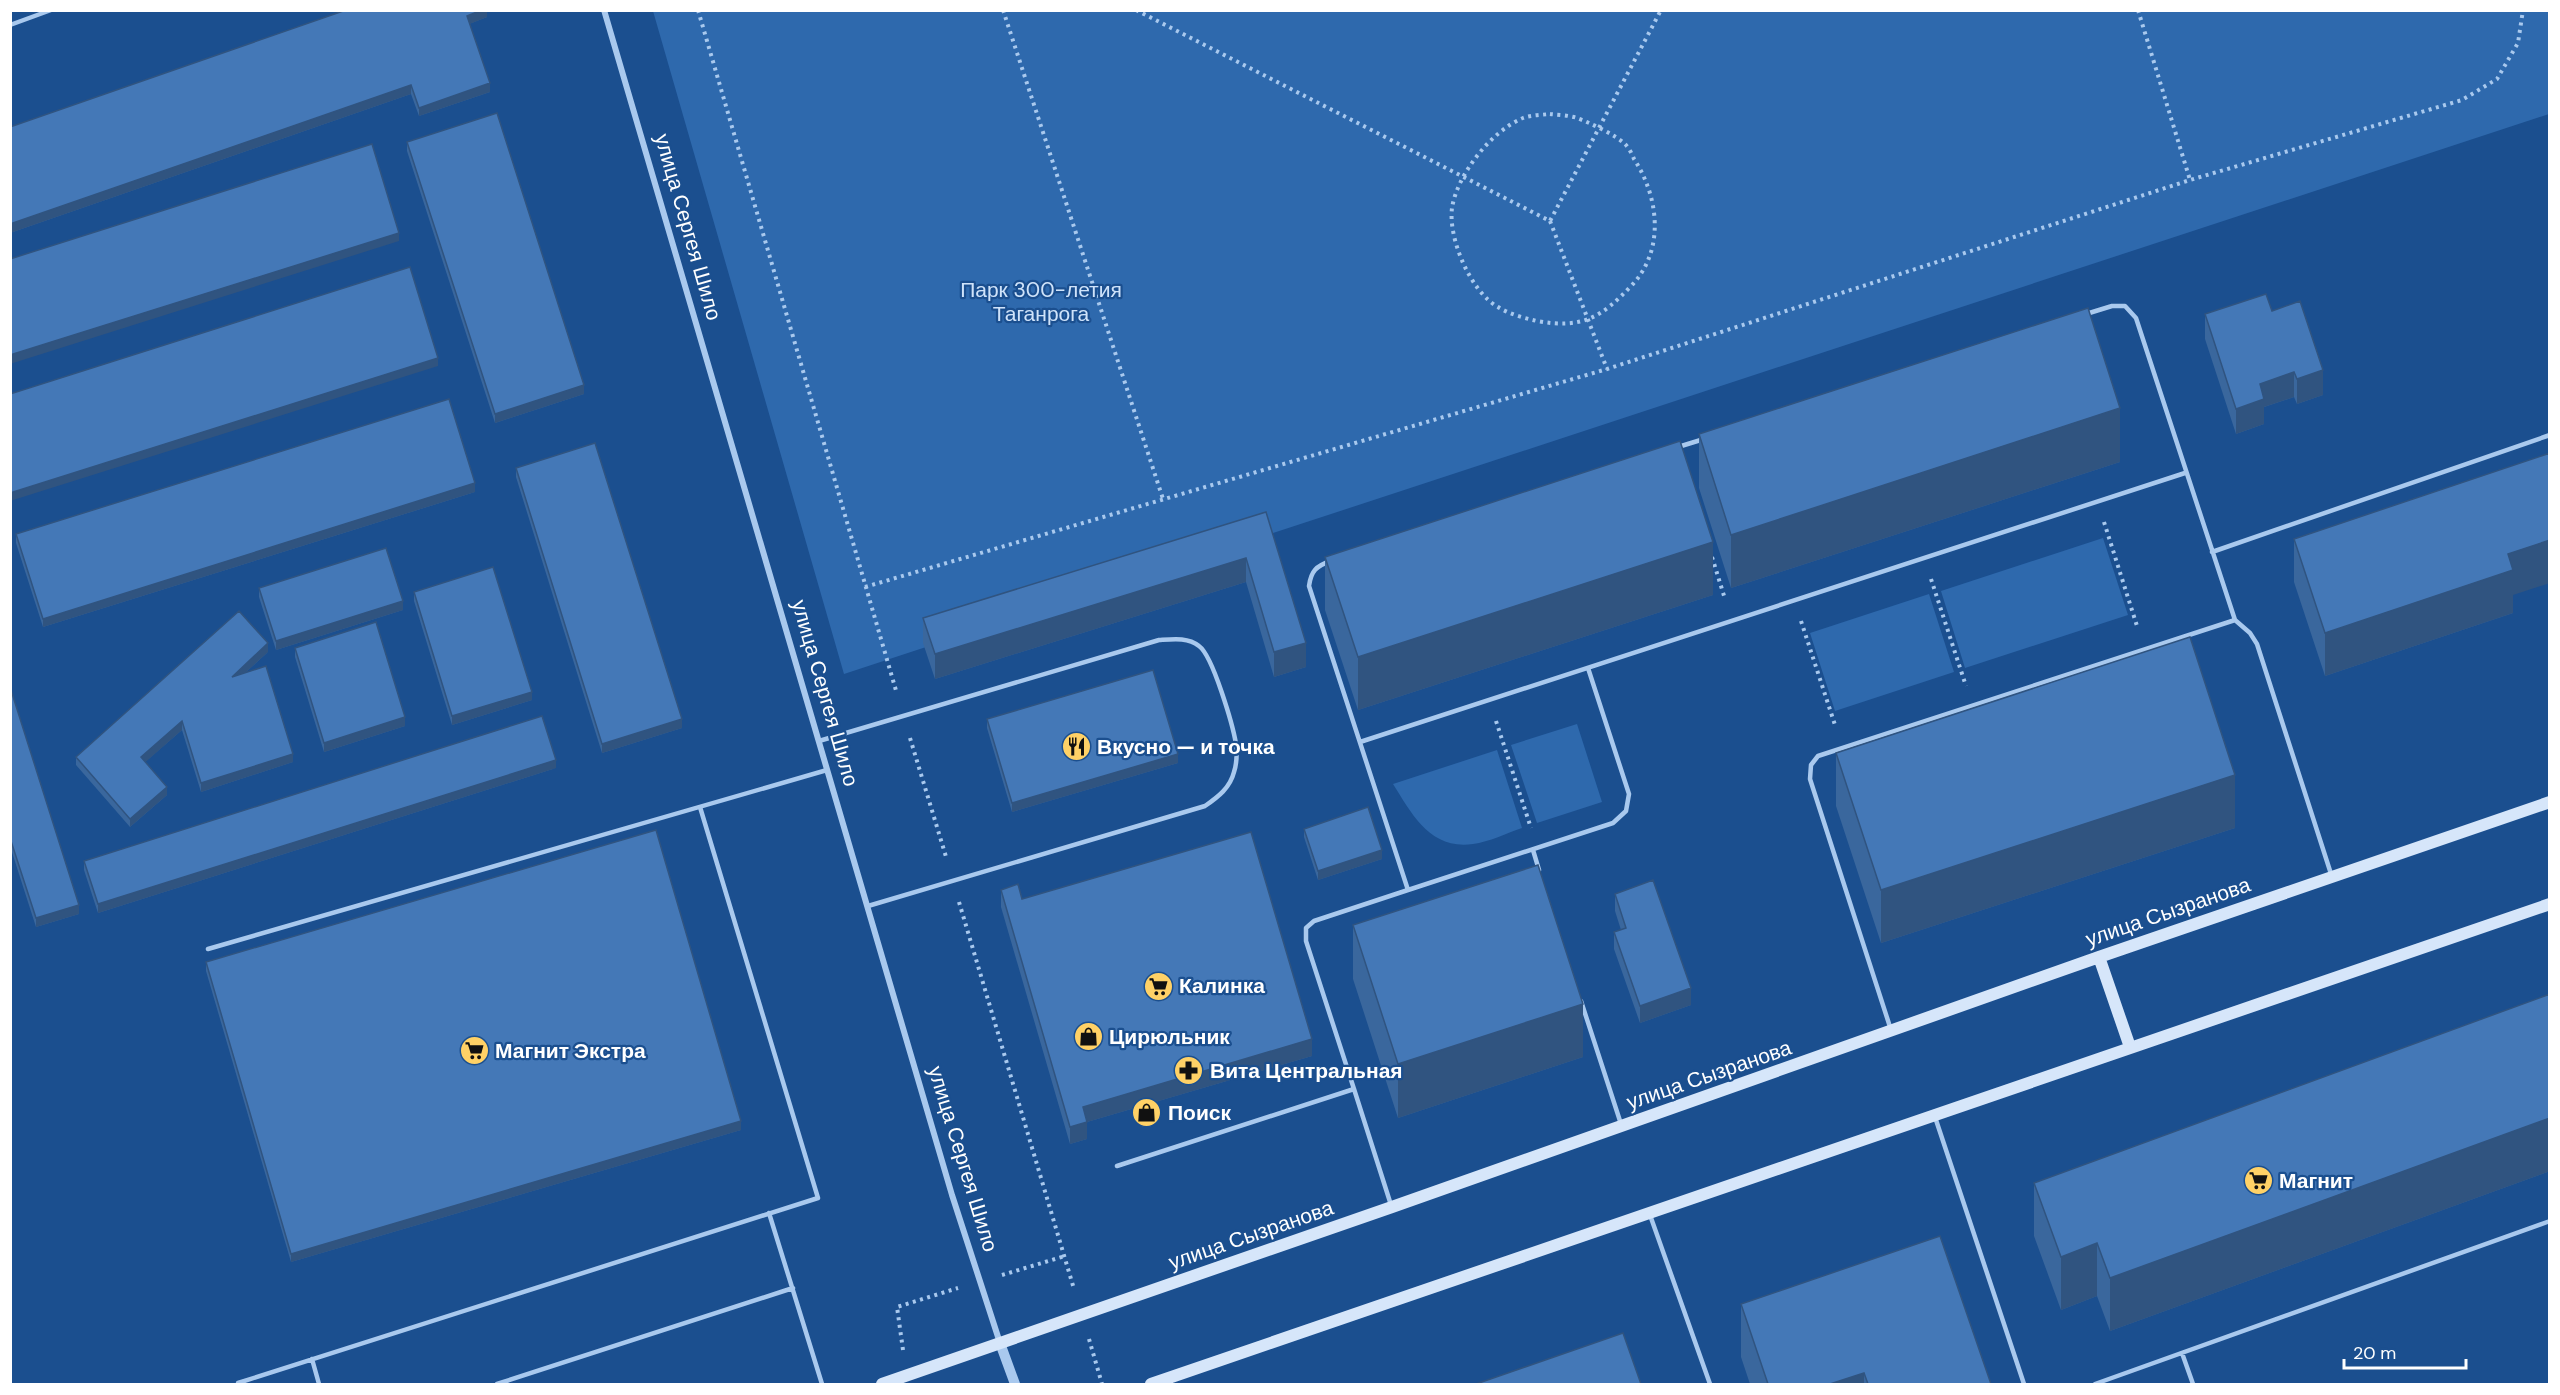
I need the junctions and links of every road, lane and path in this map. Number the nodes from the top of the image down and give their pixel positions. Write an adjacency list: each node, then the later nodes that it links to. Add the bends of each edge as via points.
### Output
1 (51, 10): 9 (lane)
2 (604, 10): 36 (street, улица Сергея Шило)
3 (698, 10): 27 (path)
4 (1004, 10): 21 (path)
5 (1136, 10): 11 (path)
6 (1661, 10): 10 (path)
7 (2138, 10): 12 (path)
8 (2523, 10): 12 (path, via 2518,43 2497,79 2462,100)
9 (10, 25)
10 (1600, 130): 11 (path, via 1576,118 1550,114 1523,118 1497,134 1476,156); 13 (path); 15 (path, via 1625,143 1650,193 1656,223 1651,256 1636,281 1618,300)
11 (1464, 177): 13 (path); 15 (path, via 1452,208 1454,236 1464,267 1479,290 1497,307 1526,319 1560,325)
12 (2190, 180): 16 (path)
13 (1550, 221): 15 (path)
14 (2078, 317): 20 (lane, via 2125,306 2136,318)
15 (1587, 322): 16 (path)
16 (1607, 369): 21 (path)
17 (2550, 435): 23 (lane)
18 (1710, 437): 19 (lane)
19 (1677, 448)
20 (2185, 473): 22 (lane); 23 (lane)
21 (1163, 499): 27 (path)
22 (2097, 502): 26 (lane); 31 (path)
23 (2212, 552): 29 (lane)
24 (1712, 556): 30 (path)
25 (1341, 557): 37 (lane, via 1310,573 1309,586)
26 (1924, 558): 28 (lane); 34 (path)
27 (865, 587): 35 (path)
28 (1794, 600): 30 (lane); 38 (path)
29 (2235, 620): 31 (lane); 44 (lane, via 2257,644)
30 (1732, 621): 32 (lane)
31 (2145, 649): 34 (lane)
32 (1588, 668): 33 (lane); 42 (lane, via 1629,794 1626,811 1613,823)
33 (1490, 700): 37 (lane); 42 (path)
34 (1972, 706): 38 (lane)
35 (903, 716): 36 (lane); 45 (path); 45 (lane, via 1174,638 1198,644 1206,652 1230,723 1236,744 1234,773 1223,792 1205,806)
36 (819, 741): 39 (street, улица Сергея Шило)
37 (1360, 742): 46 (lane)
38 (1842, 748): 52 (lane, via 1818,756 1811,765 1810,779)
39 (827, 770): 41 (lane); 48 (street, улица Сергея Шило)
40 (2550, 802): 44 (main road, улица Сызранова)
41 (700, 807): 49 (lane); 59 (lane, via 818,1198)
42 (1535, 849): 43 (lane); 46 (lane)
43 (1540, 872)
44 (2332, 877): 50 (main road, улица Сызранова)
45 (953, 881): 48 (lane); 62 (path)
46 (1408, 890): 54 (lane, via 1314,921 1306,928 1306,941)
47 (2550, 904): 53 (main road)
48 (868, 906): 63 (street, улица Сергея Шило)
49 (208, 949)
50 (2098, 957): 52 (main road, улица Сызранова); 53 (main road)
51 (1579, 993): 56 (lane)
52 (1892, 1031): 56 (main road, улица Сызранова)
53 (2130, 1047): 55 (main road)
54 (1354, 1089): 57 (lane); 58 (lane)
55 (1935, 1116): 60 (main road); 79 (lane)
56 (1622, 1126): 58 (main road, улица Сызранова)
57 (1117, 1166)
58 (1392, 1207): 65 (main road, улица Сызранова)
59 (769, 1213): 64 (lane); 68 (lane)
60 (1650, 1215): 77 (main road); 78 (lane)
61 (2550, 1221): 67 (lane)
62 (1065, 1256): 63 (path); 65 (path)
63 (980, 1281): 66 (street, улица Сергея Шило); 69 (path, via 897,1307)
64 (792, 1288): 72 (lane); 73 (lane)
65 (1082, 1315): 66 (main road, улица Сызранова); 76 (path)
66 (1000, 1343): 69 (main road, улица Сызранова); 75 (street, улица Сергея Шило)
67 (2182, 1353): 80 (lane); 81 (lane)
68 (312, 1359): 70 (lane); 71 (lane)
69 (906, 1376): 74 (main road, улица Сызранова)
70 (238, 1384)
71 (319, 1384)
72 (497, 1384)
73 (822, 1384)
74 (882, 1384)
75 (1015, 1384)
76 (1102, 1384)
77 (1151, 1384)
78 (1710, 1384)
79 (2024, 1384)
80 (2095, 1384)
81 (2193, 1384)

